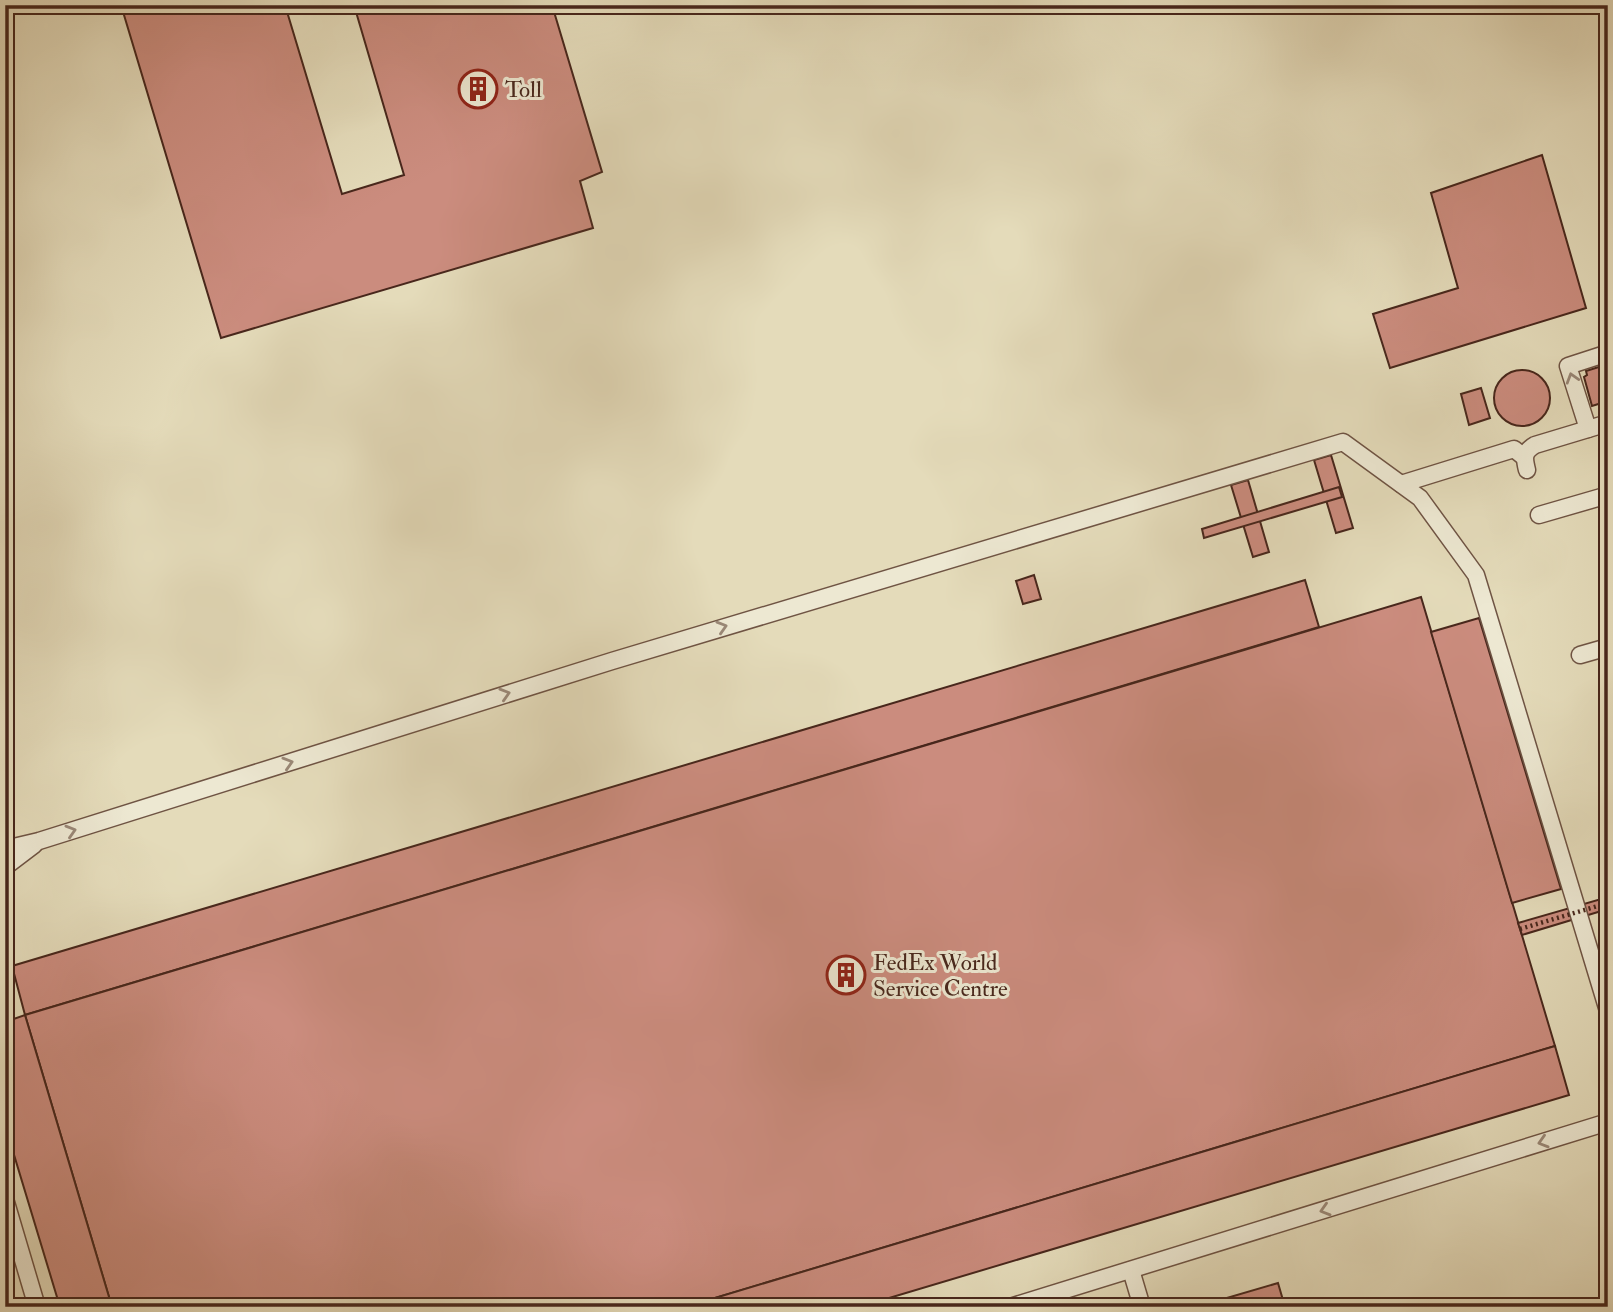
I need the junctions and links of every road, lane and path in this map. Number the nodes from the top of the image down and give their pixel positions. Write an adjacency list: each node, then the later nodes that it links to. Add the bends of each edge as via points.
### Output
1 (1608, 353): 3 (lane, one-way to 1, via 1569,366)
2 (1608, 423): 3 (lane)
3 (1588, 429): 4 (lane, via 1535,444 1527,449 1525,464 1514,449)
4 (1401, 484): 9 (lane, one-way to 4, via 625,657 1343,442); 14 (lane, via 1420,498 1476,575)
5 (1608, 495): 6 (lane)
6 (1539, 515)
7 (1608, 647): 8 (lane)
8 (1580, 655)
9 (39, 841): 10 (lane); 11 (lane)
10 (5, 849)
11 (5, 867)
12 (1608, 903): 13 (path, bridge)
13 (1520, 929)
14 (1608, 1011)
15 (1608, 1122): 17 (lane, one-way to 17)
16 (5, 1199): 19 (lane)
17 (1131, 1270): 18 (lane); 21 (lane)
18 (1058, 1300): 20 (lane)
19 (37, 1307)
20 (1010, 1307)
21 (1143, 1307)

